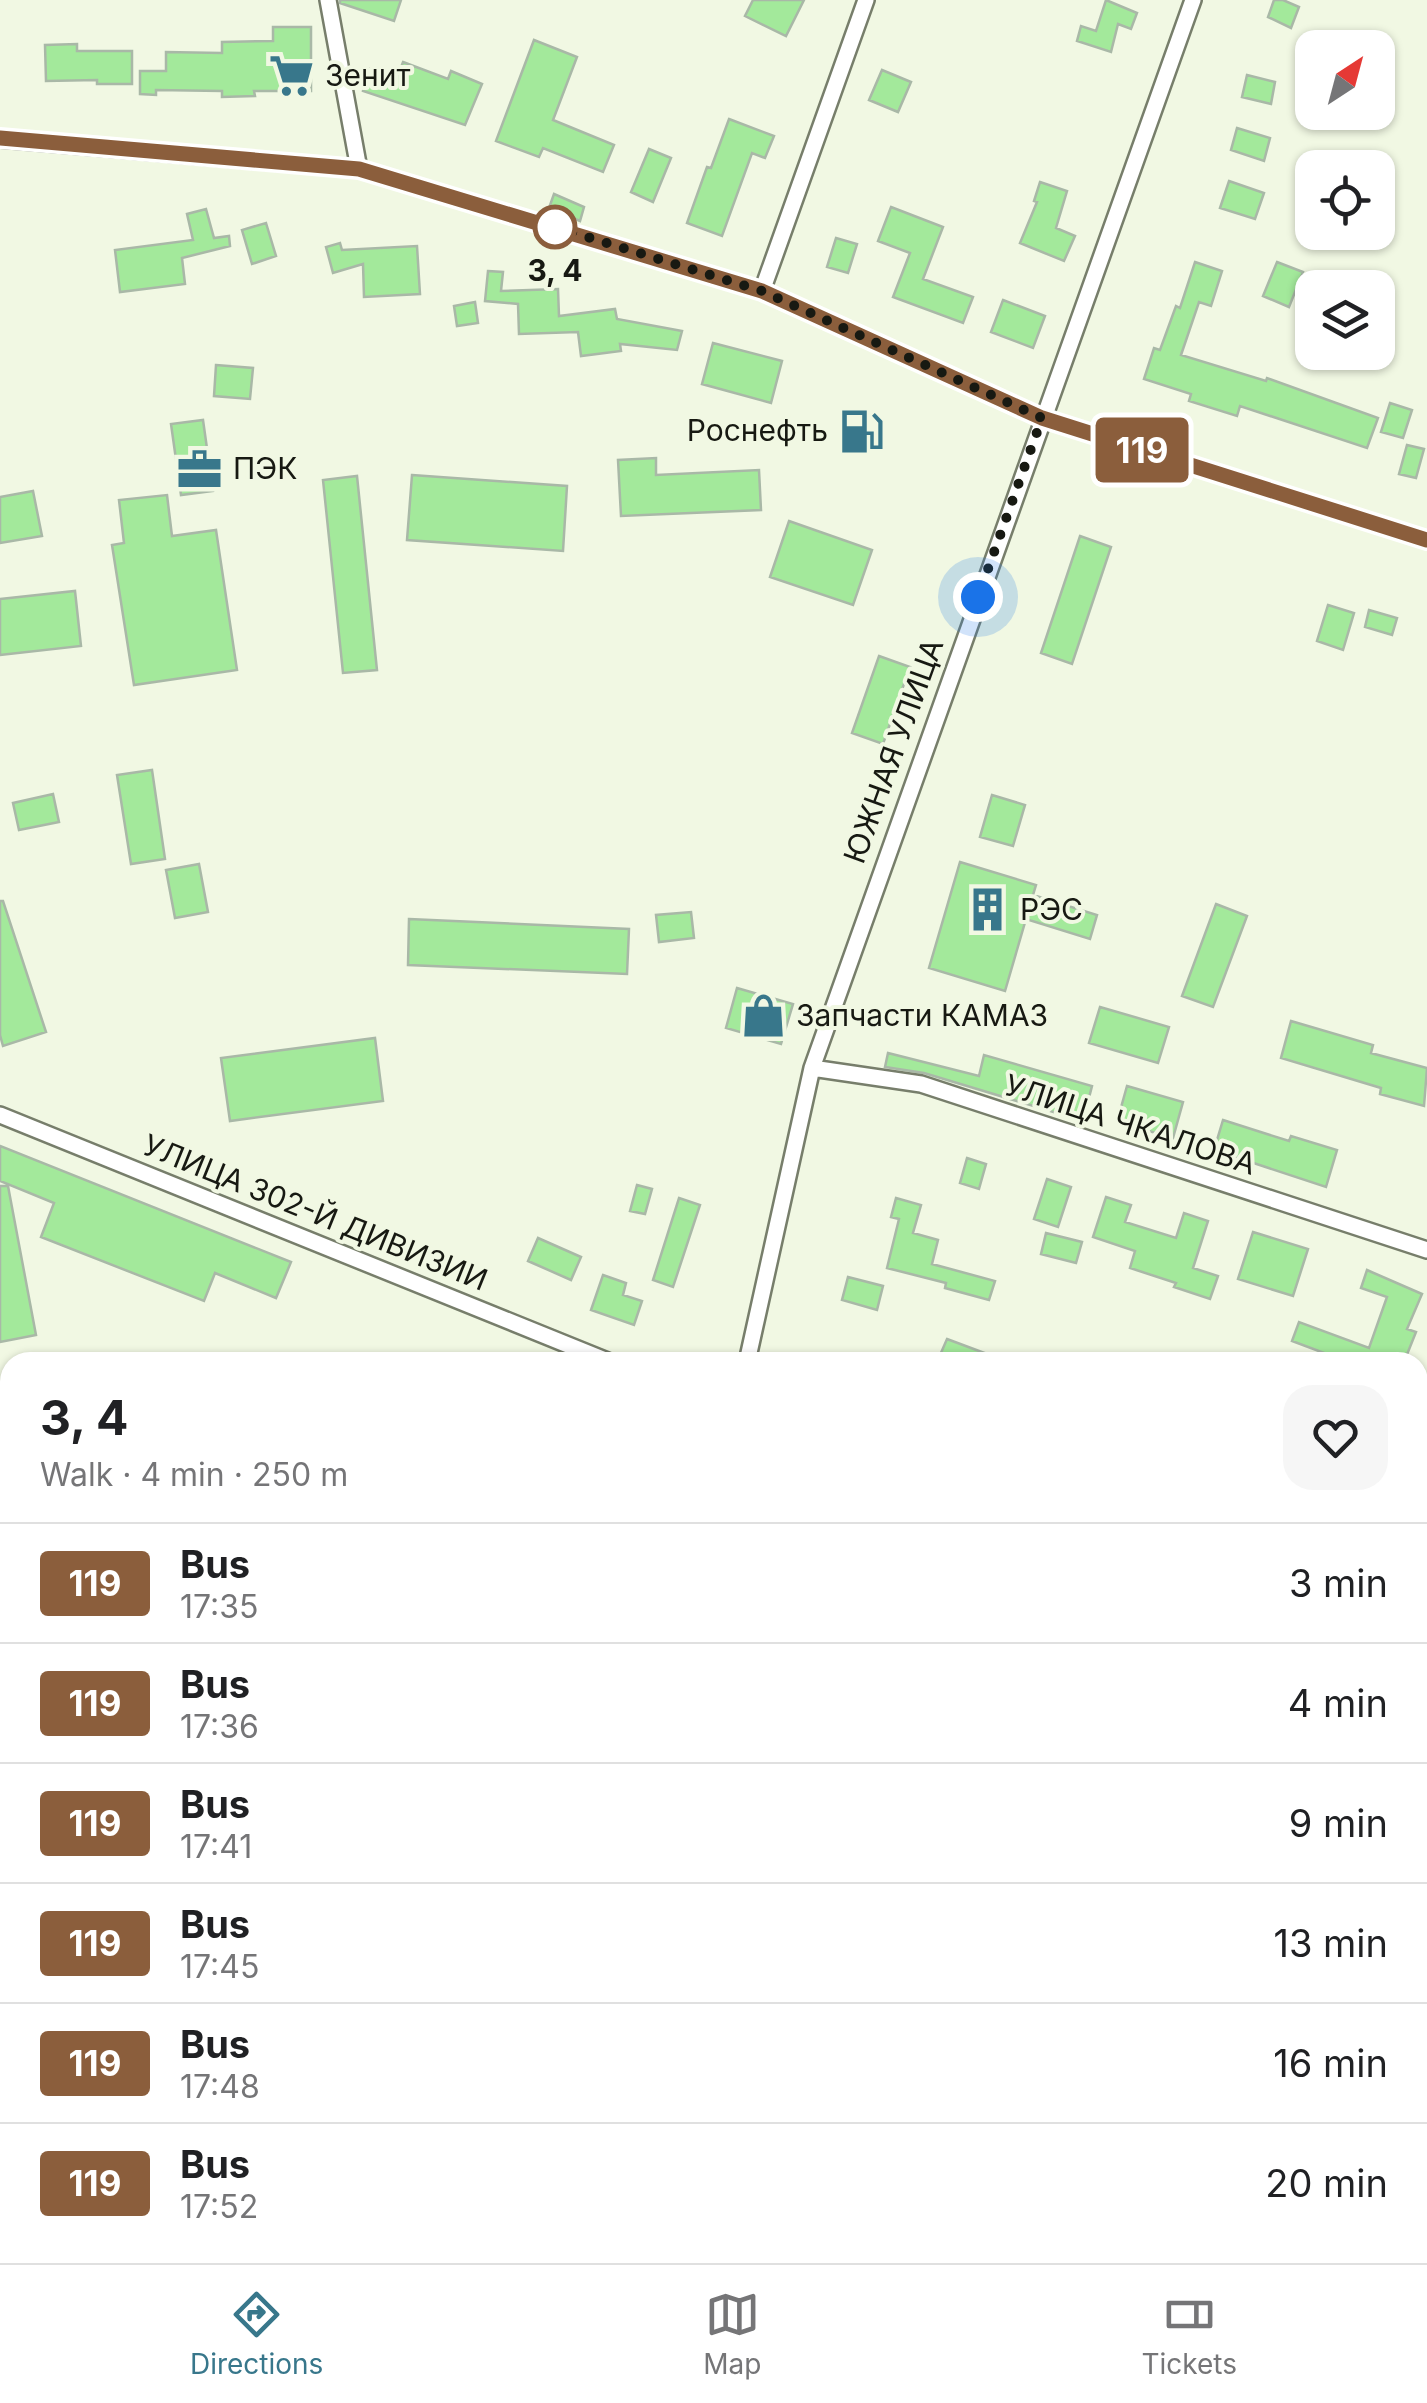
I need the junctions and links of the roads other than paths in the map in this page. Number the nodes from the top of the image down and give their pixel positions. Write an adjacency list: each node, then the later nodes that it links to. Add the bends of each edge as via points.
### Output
1 (328, 0): 5 (street)
2 (866, 0): 6 (street)
3 (1193, 0): 7 (street, ЮЖНАЯ УЛИЦА)
4 (0, 138): 5 (street)
5 (359, 169): 6 (street)
6 (762, 291): 7 (street)
7 (1042, 418): 8 (street); 9 (street, ЮЖНАЯ УЛИЦА)
8 (1427, 540)
9 (812, 1068): 11 (street, УЛИЦА ЧКАЛОВА, via 921,1084); 13 (street, ЮЖНАЯ УЛИЦА)
10 (0, 1114): 12 (street, УЛИЦА 302-Й ДИВИЗИИ)
11 (1427, 1250)
12 (585, 1352)
13 (749, 1352)

